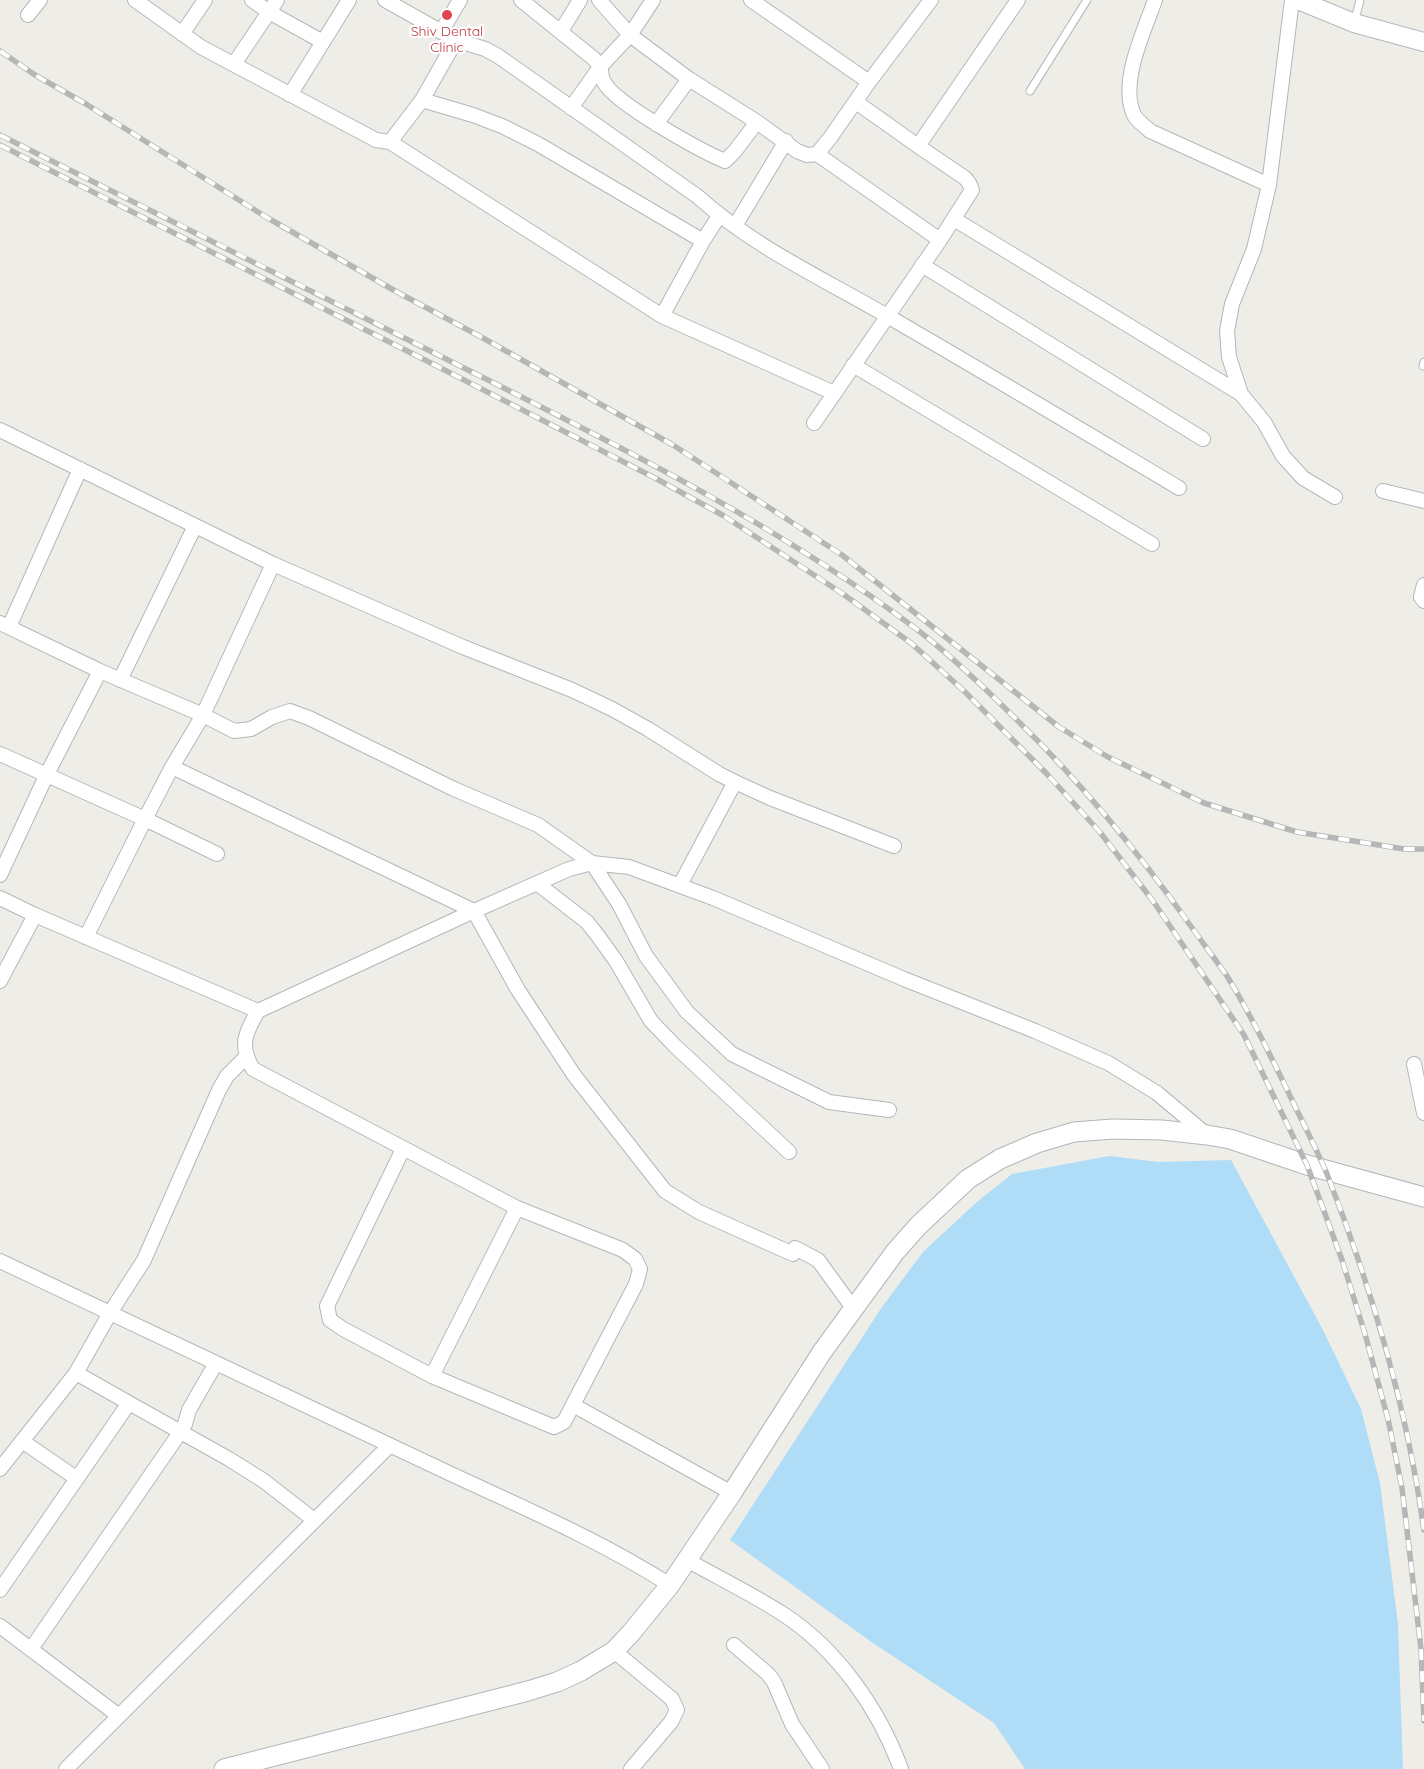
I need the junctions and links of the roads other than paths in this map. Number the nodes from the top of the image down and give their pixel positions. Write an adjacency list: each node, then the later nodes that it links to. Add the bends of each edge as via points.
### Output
1 (40, 0): 21 (street)
2 (205, 0): 25 (street)
3 (252, 0): 20 (street)
4 (349, 0): 28 (street)
5 (385, 0): 24 (street)
6 (460, 0): 24 (street)
7 (521, 0): 23 (street)
8 (580, 0): 23 (street)
9 (599, 0): 26 (street)
10 (653, 0): 26 (street)
11 (751, 0): 33 (street)
12 (931, 0): 33 (street)
13 (1018, 0): 43 (street)
14 (1087, 0): 34 (lane)
15 (1156, 0): 45 (street, via 1132,67 1129,95 1134,116 1150,131)
16 (1292, 0): 45 (street)
17 (1298, 0): 22 (street)
18 (1360, 0): 22 (lane)
19 (138, 1): 25 (street)
20 (273, 6): 28 (street); 30 (street)
21 (28, 15)
22 (1354, 23): 29 (street)
23 (560, 30): 31 (street)
24 (440, 32): 27 (street)
25 (182, 34): 30 (street)
26 (630, 35): 31 (street); 32 (street)
27 (456, 40): 36 (street); 38 (street, via 498,56)
28 (322, 42): 35 (street)
29 (1424, 42)
30 (234, 64): 35 (street)
31 (600, 67): 38 (street); 40 (street, via 604,83 614,94)
32 (689, 79): 39 (street); 40 (street)
33 (869, 82): 37 (street)
34 (1030, 91)
35 (290, 95): 42 (street, via 376,140)
36 (422, 100): 42 (street); 50 (street, via 474,115 538,144)
37 (856, 102): 43 (street); 44 (street)
38 (571, 108): 46 (street, via 697,196)
39 (757, 122): 40 (street, via 725,161); 41 (street)
40 (656, 124)
41 (786, 141): 44 (street, via 797,151); 48 (street)
42 (390, 142): 52 (street)
43 (918, 146): 47 (street, via 970,183 972,190)
44 (817, 154): 49 (street)
45 (1270, 185): 56 (street, via 1254,249 1232,304 1227,331 1229,356)
46 (719, 216): 48 (street); 50 (street)
47 (954, 219): 49 (street); 56 (street)
48 (734, 226): 53 (street, via 771,252)
49 (940, 240): 51 (street)
50 (703, 241): 52 (street)
51 (922, 265): 53 (street); 59 (street)
52 (662, 316): 55 (street)
53 (888, 316): 54 (street); 61 (street)
54 (852, 365): 55 (street); 66 (street)
55 (834, 393): 57 (street)
56 (1241, 394): 63 (street, via 1303,478)
57 (814, 424)
58 (0, 430): 60 (street)
59 (1203, 439)
60 (80, 469): 65 (street); 70 (street)
61 (1179, 488)
62 (1383, 491): 64 (street)
63 (1335, 497)
64 (1424, 501)
65 (195, 526): 67 (street); 72 (street)
66 (1152, 544)
67 (273, 564): 73 (street); 77 (street, via 463,647 572,690 648,729)
68 (1424, 585): 69 (street, via 1420,594)
69 (1424, 601)
70 (4, 625): 71 (street)
71 (100, 671): 72 (street); 76 (street)
72 (120, 680): 73 (street)
73 (203, 715): 75 (street); 81 (street, via 234,731 251,730 290,711 309,718 454,789 538,824)
74 (0, 754): 76 (street)
75 (172, 768): 78 (street); 86 (street)
76 (47, 774): 78 (street); 82 (street)
77 (735, 782): 79 (street); 84 (street)
78 (145, 818): 80 (street); 88 (street)
79 (894, 846)
80 (217, 854)
81 (592, 863): 83 (street); 84 (street, via 629,867); 93 (street, via 619,904 646,956 687,1012 732,1054 829,1102)
82 (0, 875)
83 (538, 884): 86 (street); 97 (street, via 587,922 616,961 651,1022)
84 (680, 885): 95 (street, via 1108,1063 1158,1092)
85 (0, 898): 87 (street)
86 (474, 911): 90 (street); 101 (street, via 518,990 574,1075 665,1191 699,1212 818,1260)
87 (35, 915): 88 (street); 89 (street)
88 (86, 937): 90 (street)
89 (0, 981)
90 (258, 1011): 91 (street, via 245,1040)
91 (246, 1056): 96 (street, via 253,1069); 102 (street, via 219,1090 144,1260)
92 (1414, 1064): 94 (street)
93 (888, 1110)
94 (1424, 1113)
95 (1207, 1135): 98 (main road); 101 (main road, via 1133,1129 1074,1132 1000,1159 968,1179 918,1226)
96 (403, 1149): 99 (street); 105 (street, via 327,1306 330,1320 343,1329)
97 (789, 1152)
98 (1424, 1197)
99 (517, 1208): 105 (street); 107 (street, via 623,1250 636,1259 640,1269 636,1284)
100 (0, 1261): 102 (street)
101 (853, 1308): 113 (main road)
102 (110, 1313): 103 (street); 104 (street)
103 (216, 1363): 108 (street); 110 (street)
104 (76, 1373): 106 (street); 109 (street)
105 (432, 1376): 107 (street, via 554,1427 564,1422)
106 (129, 1403): 108 (street); 112 (street)
107 (573, 1405): 113 (street)
108 (181, 1431): 114 (street, via 230,1459); 120 (street)
109 (22, 1441): 111 (street); 112 (street)
110 (390, 1445): 114 (street); 116 (street, via 547,1518 635,1562)
111 (0, 1469)
112 (76, 1478): 117 (street)
113 (732, 1493): 115 (main road)
114 (314, 1520): 122 (street)
115 (687, 1560): 116 (main road); 127 (street, via 784,1614 815,1639 860,1692 881,1725)
116 (670, 1585): 121 (main road)
117 (0, 1590)
118 (0, 1626): 120 (street)
119 (734, 1645): 126 (street, via 774,1682 792,1724)
120 (31, 1649): 122 (street)
121 (614, 1651): 124 (main road, via 581,1671 528,1691); 125 (street, via 672,1699 677,1710 671,1722)
122 (119, 1716): 123 (street)
123 (66, 1769)
124 (224, 1769)
125 (631, 1769)
126 (822, 1769)
127 (901, 1769)

